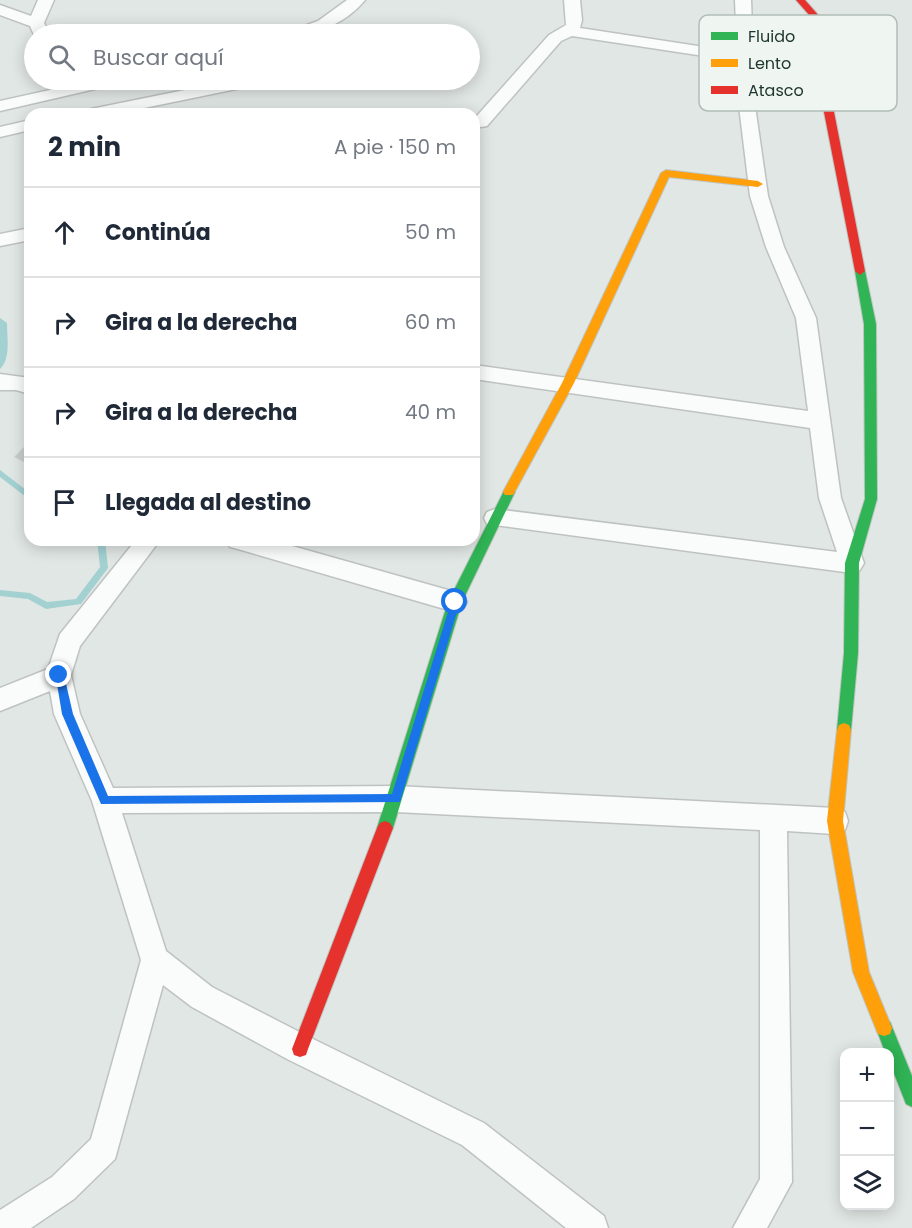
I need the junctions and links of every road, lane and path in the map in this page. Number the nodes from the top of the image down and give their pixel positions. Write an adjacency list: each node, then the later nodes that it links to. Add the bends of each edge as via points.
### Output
1 (46, 0): 10 (street)
2 (357, 0): 11 (street)
3 (572, 0): 12 (street, via 576,22)
4 (743, 0): 7 (street)
5 (800, 0): 8 (street)
6 (0, 10): 9 (street)
7 (744, 15)
8 (814, 15)
9 (29, 24)
10 (40, 24)
11 (324, 24)
12 (571, 31): 13 (street); 20 (street, via 555,38)
13 (699, 50)
14 (49, 90): 16 (street)
15 (205, 90): 17 (street)
16 (0, 106)
17 (113, 108)
18 (748, 111): 23 (street)
19 (829, 111): 32 (street, via 870,324 871,499)
20 (481, 122)
21 (24, 126): 22 (street)
22 (0, 132)
23 (758, 184): 27 (street, via 666,173); 28 (street, via 775,247 806,318)
24 (24, 235): 25 (street)
25 (0, 240)
26 (480, 373): 27 (street)
27 (568, 383): 28 (street); 29 (street)
28 (820, 421): 32 (street, via 830,498)
29 (495, 518): 32 (street); 33 (street)
30 (144, 546): 34 (street, via 69,641)
31 (259, 546): 33 (street)
32 (852, 563): 39 (street, via 851,653)
33 (455, 602): 36 (street)
34 (59, 676): 35 (street); 37 (street, via 68,714)
35 (0, 700)
36 (396, 799): 37 (street); 38 (street); 41 (street)
37 (105, 801): 40 (street)
38 (773, 818): 39 (street); 45 (street, via 776,1182)
39 (835, 822): 42 (street, via 861,972)
40 (155, 960): 41 (street, via 202,997); 43 (street, via 104,1148 63,1188)
41 (300, 1049): 44 (street, via 473,1134)
42 (912, 1098)
43 (2, 1228)
44 (592, 1228)
45 (749, 1228)

